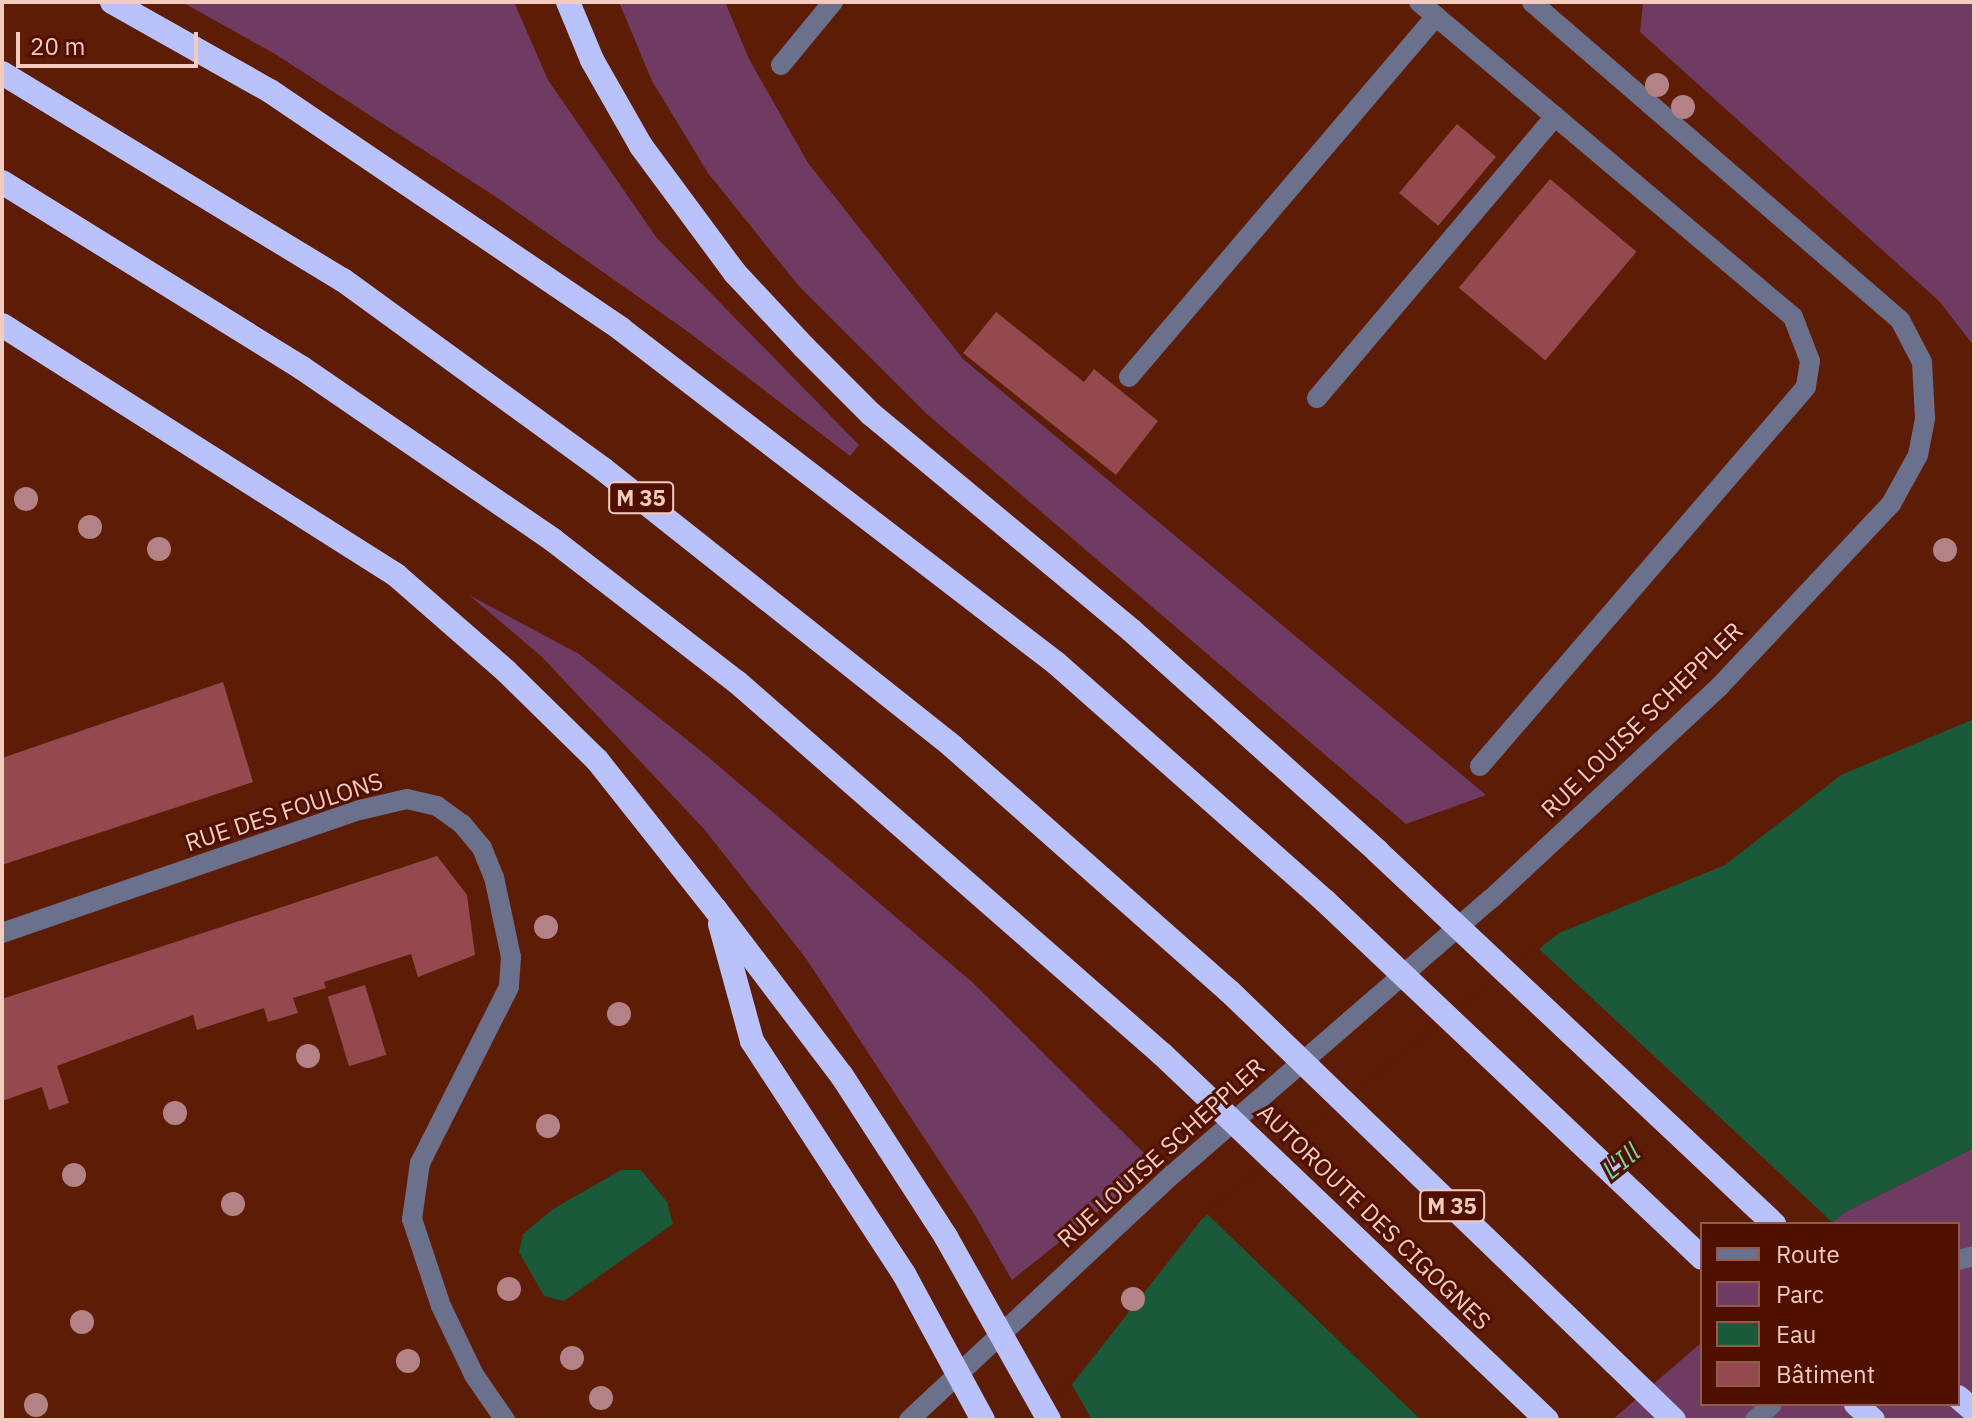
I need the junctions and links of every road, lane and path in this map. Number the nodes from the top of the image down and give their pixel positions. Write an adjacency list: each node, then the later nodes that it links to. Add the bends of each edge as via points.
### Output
1 (112, 2): 18 (highway, bridge, via 270,91 621,329 1056,663 1325,901)
2 (568, 2): 17 (highway, bridge, via 592,60 657,170 735,273 804,347 871,414 1131,630 1377,851)
3 (833, 2): 7 (street)
4 (1419, 2): 6 (street)
5 (1532, 2): 22 (street, RUE LOUISE SCHEPPLER, via 1900,320 1922,362 1925,418 1918,455 1891,504 1720,686 1491,899 1173,1174)
6 (1436, 16): 9 (street); 12 (street)
7 (781, 65)
8 (2, 73): 26 (highway, M 35, bridge, via 343,280 603,469 952,746 1229,991)
9 (1555, 116): 13 (street); 14 (street, via 1793,317 1810,361 1806,387)
10 (2, 182): 25 (highway, AUTOROUTE DES CIGOGNES, bridge, via 302,368 566,550 737,682 1162,1054)
11 (2, 325): 15 (highway, via 396,575 597,760)
12 (1129, 377)
13 (1317, 398)
14 (1480, 766)
15 (716, 910): 23 (highway, bridge, via 752,1041 904,1274); 24 (highway, bridge, via 842,1076 946,1237)
16 (2, 933): 21 (street, RUE DES FOULONS, via 360,810 407,799 437,806 462,824 482,848 494,877 511,957 509,987 420,1163 412,1219 441,1306 474,1375)
17 (1772, 1222)
18 (1700, 1256)
19 (1770, 1406): 27 (street)
20 (1858, 1406): 28 (highway)
21 (505, 1420)
22 (909, 1420)
23 (983, 1420)
24 (1049, 1420)
25 (1547, 1420)
26 (1674, 1420)
27 (1755, 1420)
28 (1873, 1420)

